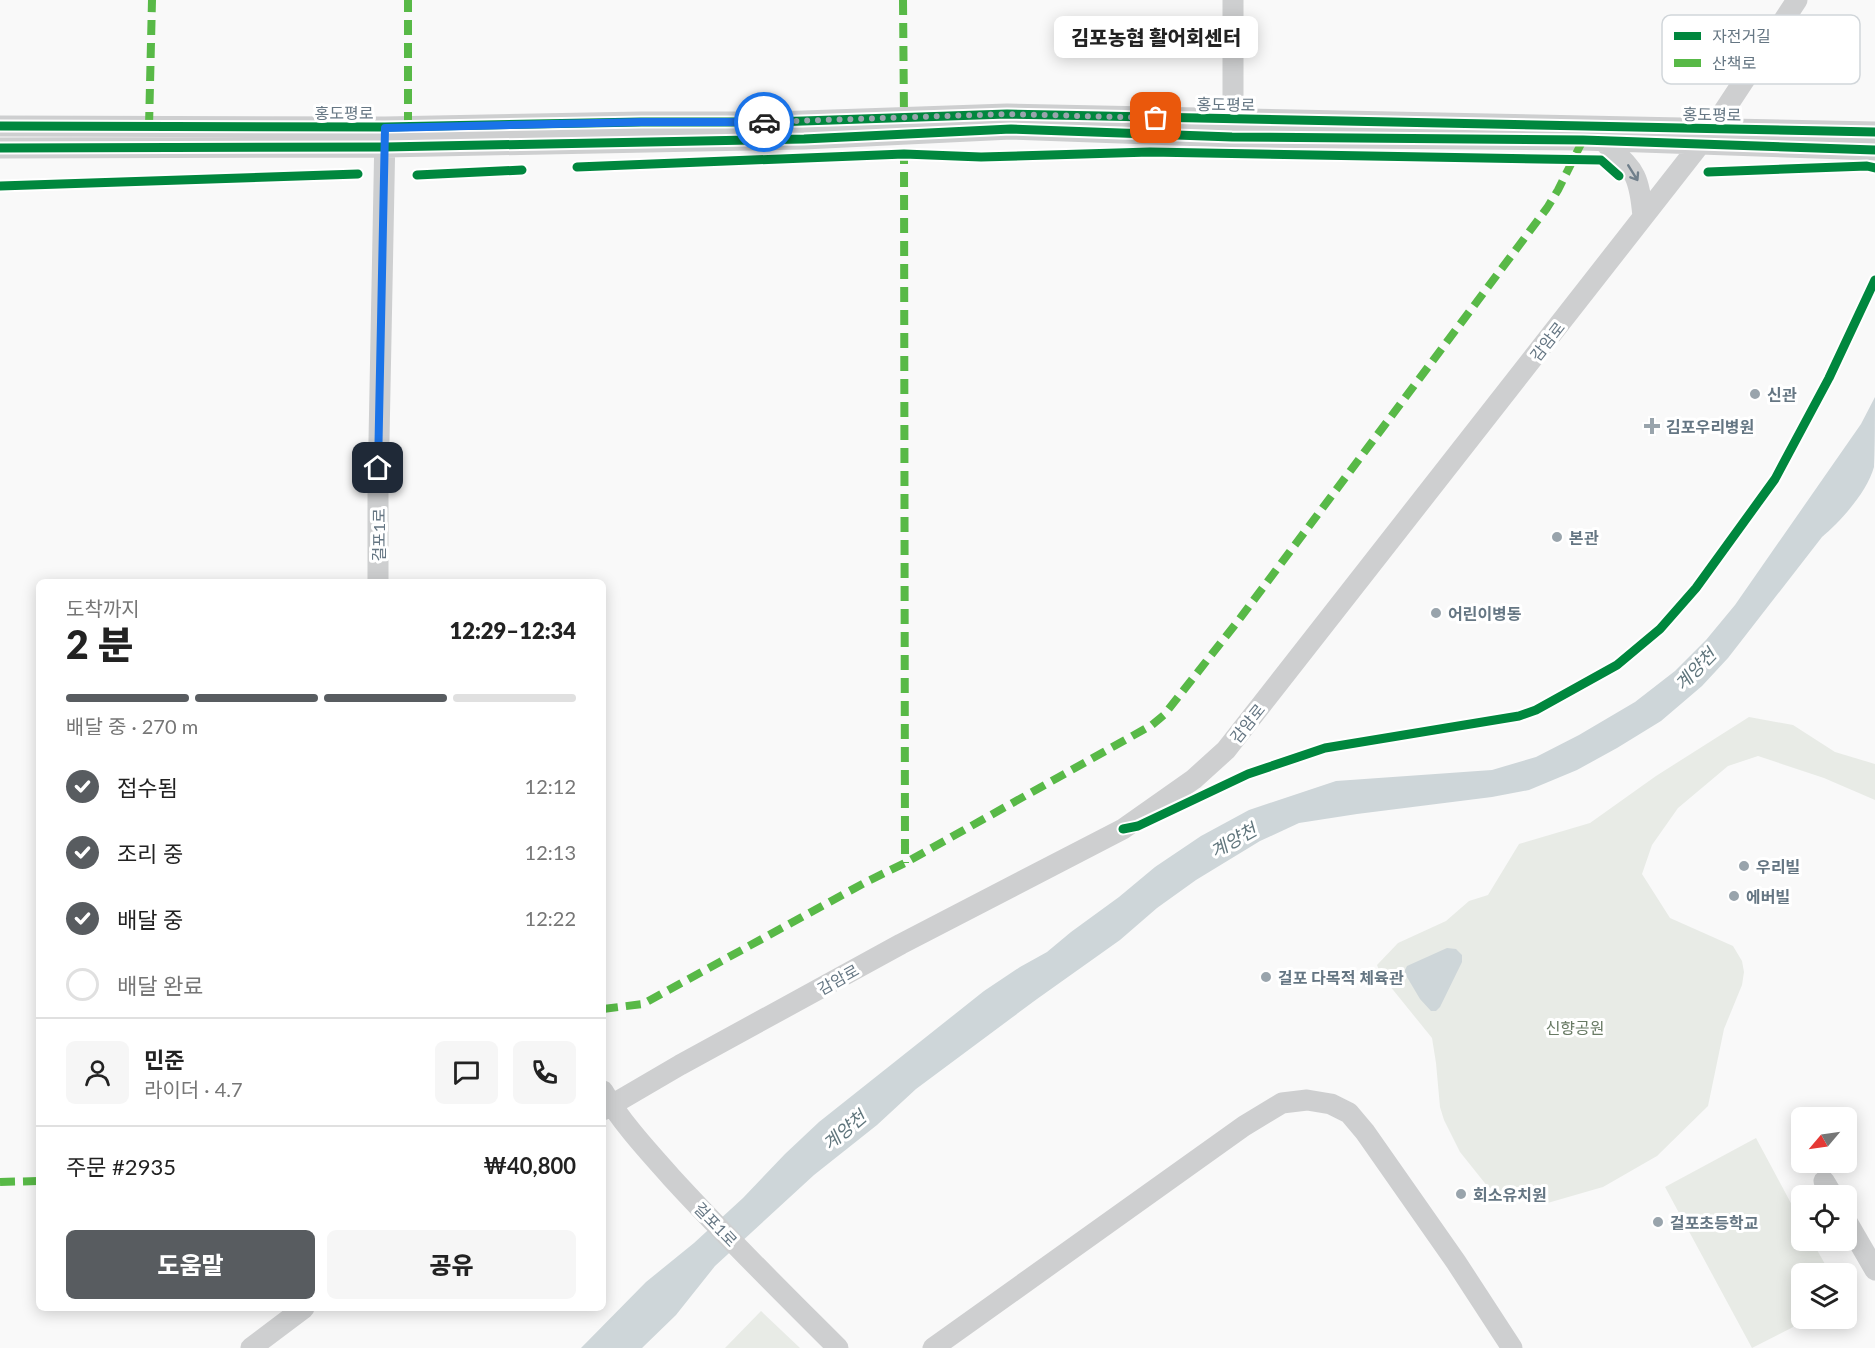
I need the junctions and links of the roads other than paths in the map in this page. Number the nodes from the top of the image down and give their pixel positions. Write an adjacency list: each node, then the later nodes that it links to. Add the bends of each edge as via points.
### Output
1 (1233, 0): 6 (street, 홍도평로)
2 (1797, 0): 3 (street, 감암로)
3 (1787, 15)
4 (1741, 84): 8 (street, 감암로)
5 (0, 126): 9 (street, 홍도평로)
6 (1233, 128): 8 (street, 홍도평로); 9 (street, 홍도평로, via 1007,114 641,122); 10 (street, 홍도평로)
7 (1875, 132): 8 (street, 홍도평로)
8 (1706, 136): 10 (street, 홍도평로); 12 (street, 홍도평로); 13 (street, 감암로)
9 (385, 137): 11 (street, 홍도평로); 14 (street, 걸포1로)
10 (1602, 140): 13 (street, one-way to 13, via 1637,178)
11 (0, 148)
12 (1875, 150)
13 (1643, 217): 15 (street, 감암로, via 1254,715 1226,750 1194,779 1122,829)
14 (378, 579)
15 (606, 1102): 20 (street, 걸포1로, via 693,1200)
16 (1857, 1239): 17 (street)
17 (1875, 1270)
18 (300, 1311): 19 (street)
19 (251, 1348)
20 (838, 1348)
21 (933, 1348): 22 (street, via 1244,1126 1282,1103 1307,1100 1331,1104 1349,1113 1365,1132)
22 (1512, 1348)

